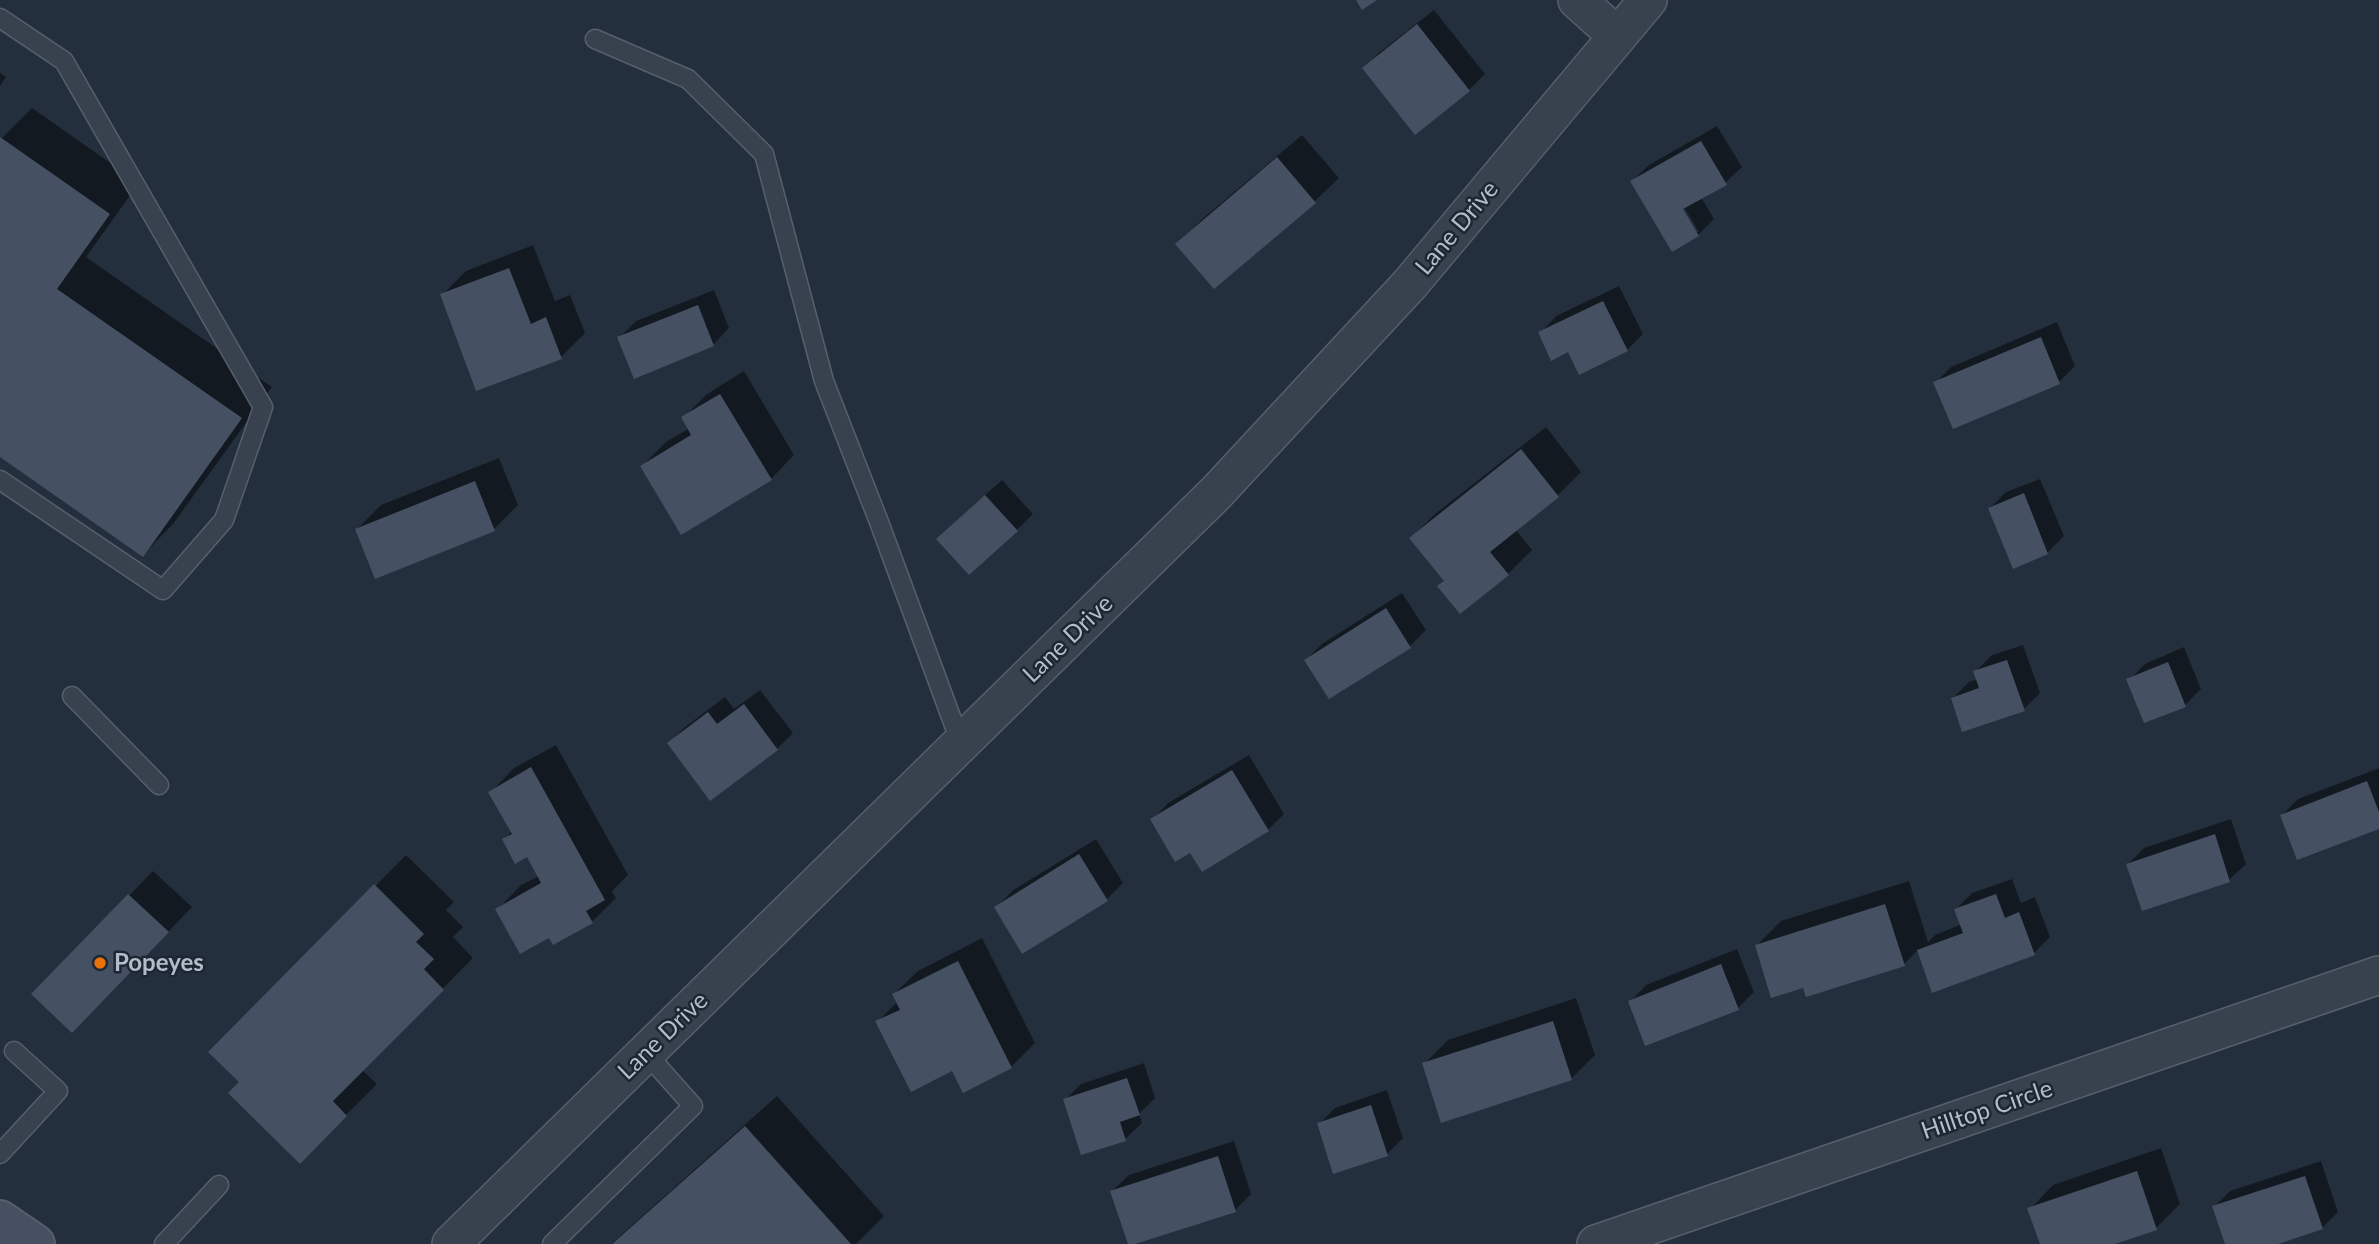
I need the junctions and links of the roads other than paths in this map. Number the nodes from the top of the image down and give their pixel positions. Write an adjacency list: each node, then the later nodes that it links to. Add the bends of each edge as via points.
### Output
1 (1577, 0): 4 (street)
2 (1648, 0): 4 (street, Lane Drive)
3 (0, 18): 6 (lane, via 64,61 263,407 224,520 163,590)
4 (1618, 36): 8 (street, Lane Drive, via 1382,316 1216,493)
5 (595, 39): 8 (lane, via 688,79 764,155 824,381)
6 (0, 480)
7 (72, 696): 9 (lane)
8 (961, 744): 12 (street, Lane Drive)
9 (159, 785)
10 (2379, 975): 20 (street, Hilltop Circle)
11 (14, 1051): 13 (lane, via 58,1091)
12 (646, 1053): 18 (street, Lane Drive); 19 (lane, via 693,1106)
13 (0, 1154)
14 (219, 1185): 17 (lane)
15 (0, 1220): 16 (main road)
16 (34, 1244)
17 (164, 1244)
18 (450, 1244)
19 (552, 1244)
20 (1596, 1244)

